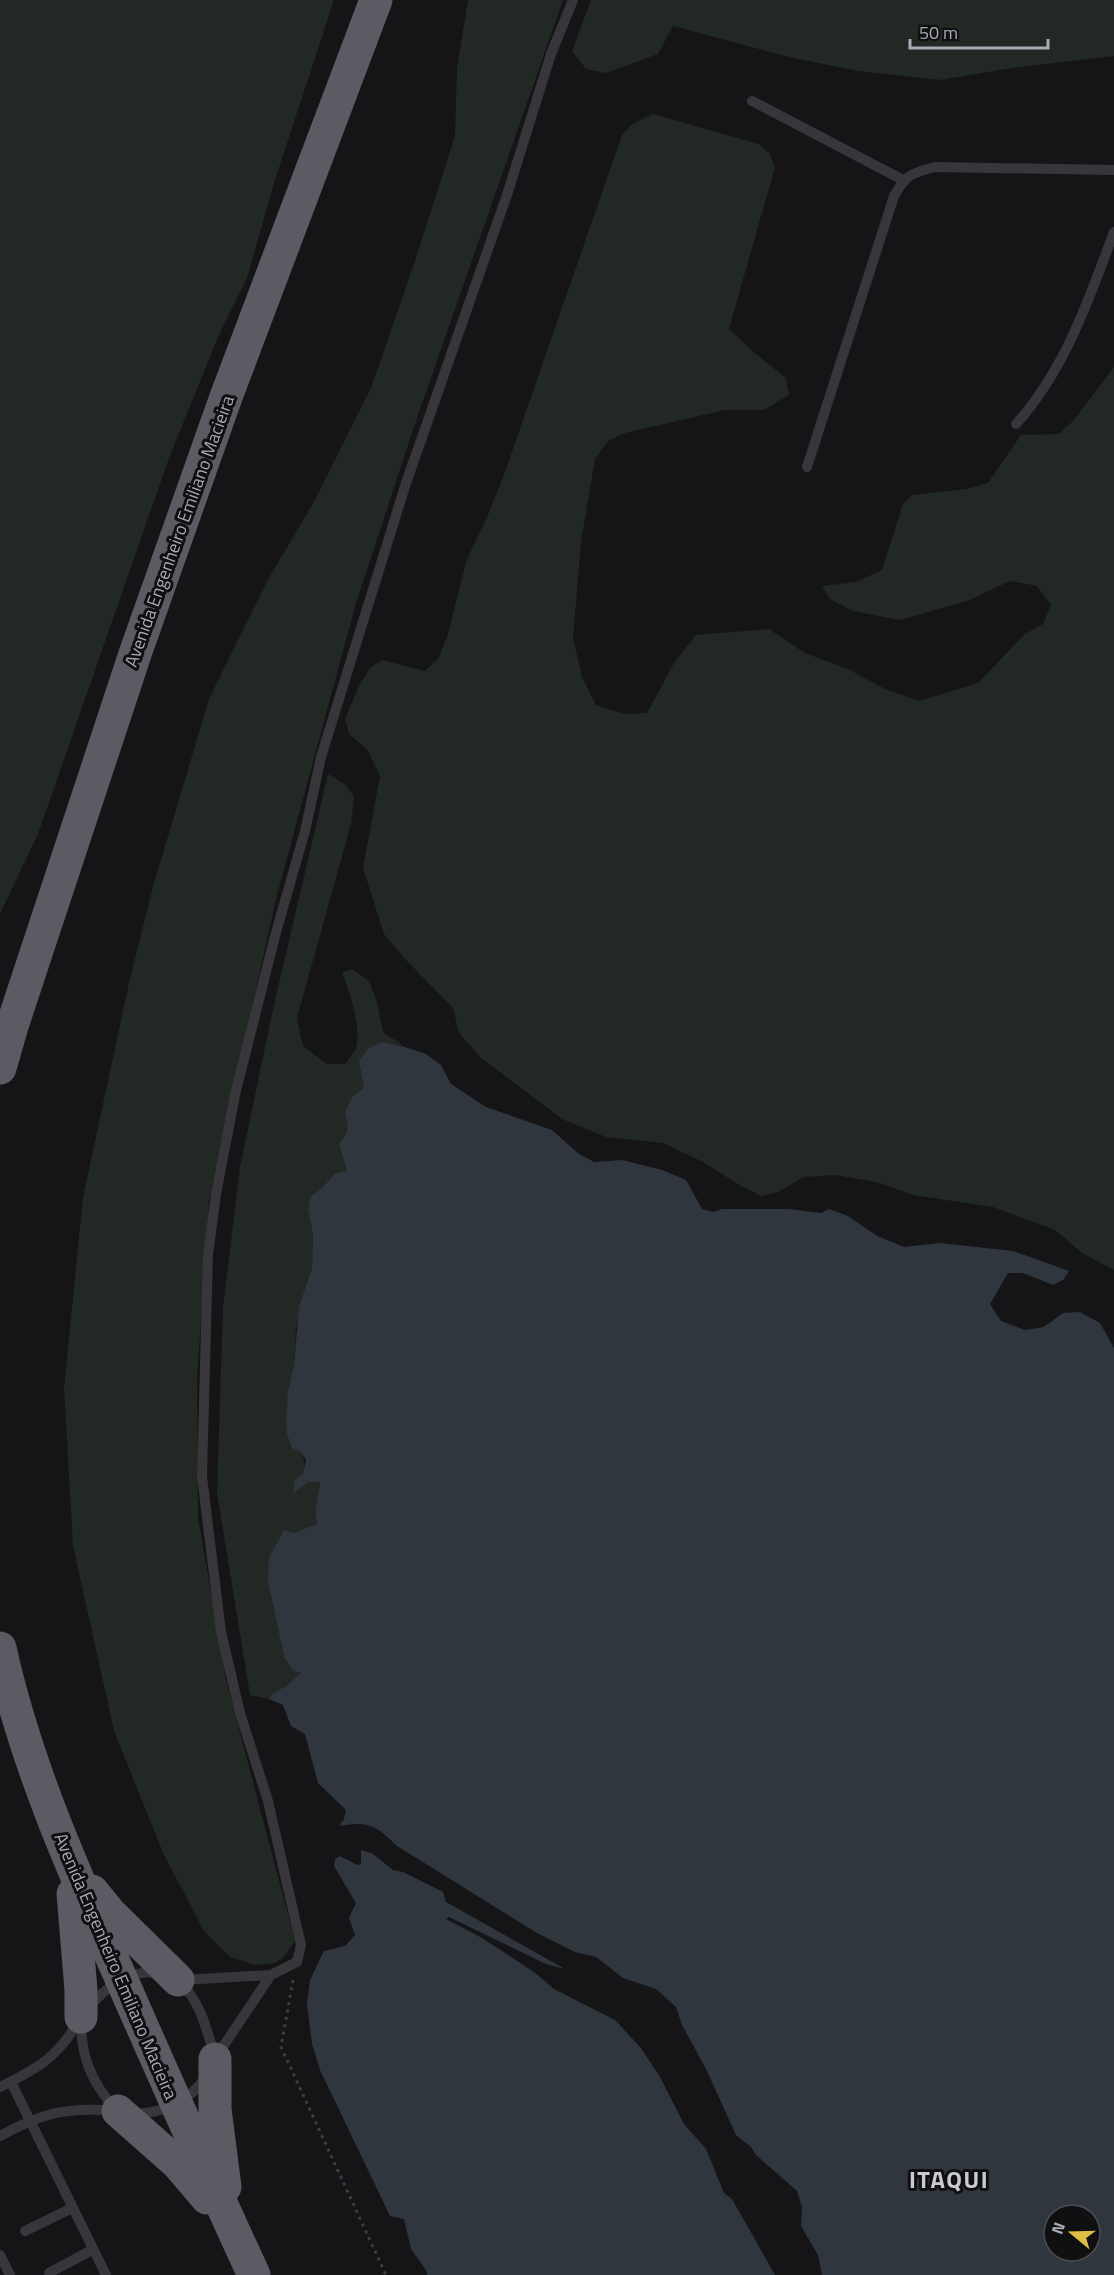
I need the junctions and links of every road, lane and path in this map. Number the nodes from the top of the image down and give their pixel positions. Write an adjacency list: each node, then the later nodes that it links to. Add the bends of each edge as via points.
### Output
1 (376, 0): 9 (highway, Avenida Engenheiro Emiliano Macieira, via 226,397 140,640)
2 (573, 0): 12 (lane, via 551,54 507,195 406,483 321,757 235,1095 213,1214 208,1254 202,1476 221,1632 297,1922 302,1945)
3 (752, 102): 5 (lane)
4 (1114, 170): 5 (lane, via 935,167 913,172)
5 (903, 180): 8 (lane, via 894,196)
6 (1114, 232): 7 (lane, via 1088,303 1049,382)
7 (1016, 424)
8 (807, 466)
9 (0, 1068)
10 (0, 1648): 11 (highway, Avenida Engenheiro Emiliano Macieira, via 24,1735)
11 (65, 1854): 14 (highway, Avenida Engenheiro Emiliano Macieira); 15 (highway, via 110,1913); 16 (highway, via 74,1904)
12 (297, 1962): 13 (lane); 33 (path, via 281,2047)
13 (272, 1975): 15 (lane); 17 (lane)
14 (121, 1980): 15 (lane, via 156,1973); 16 (lane, via 99,1996); 20 (highway, Avenida Engenheiro Emiliano Macieira)
15 (178, 1980): 17 (lane, via 195,1999)
16 (81, 2017): 18 (lane, via 59,2051); 21 (lane, via 87,2066 102,2095)
17 (215, 2058): 20 (lane, via 203,2080); 25 (highway, via 219,2144)
18 (11, 2082): 19 (lane); 22 (lane)
19 (0, 2087)
20 (175, 2104): 21 (lane, via 138,2114); 25 (highway, Avenida Engenheiro Emiliano Macieira)
21 (118, 2111): 22 (lane, via 77,2109); 25 (highway, via 178,2164)
22 (30, 2120): 23 (lane); 24 (lane)
23 (0, 2136)
24 (72, 2208): 26 (lane); 27 (lane)
25 (232, 2227): 32 (highway, Avenida Engenheiro Emiliano Macieira)
26 (26, 2231)
27 (92, 2250): 29 (lane); 31 (lane)
28 (0, 2255): 30 (lane)
29 (49, 2273)
30 (10, 2275)
31 (106, 2275)
32 (254, 2275)
33 (386, 2275)

